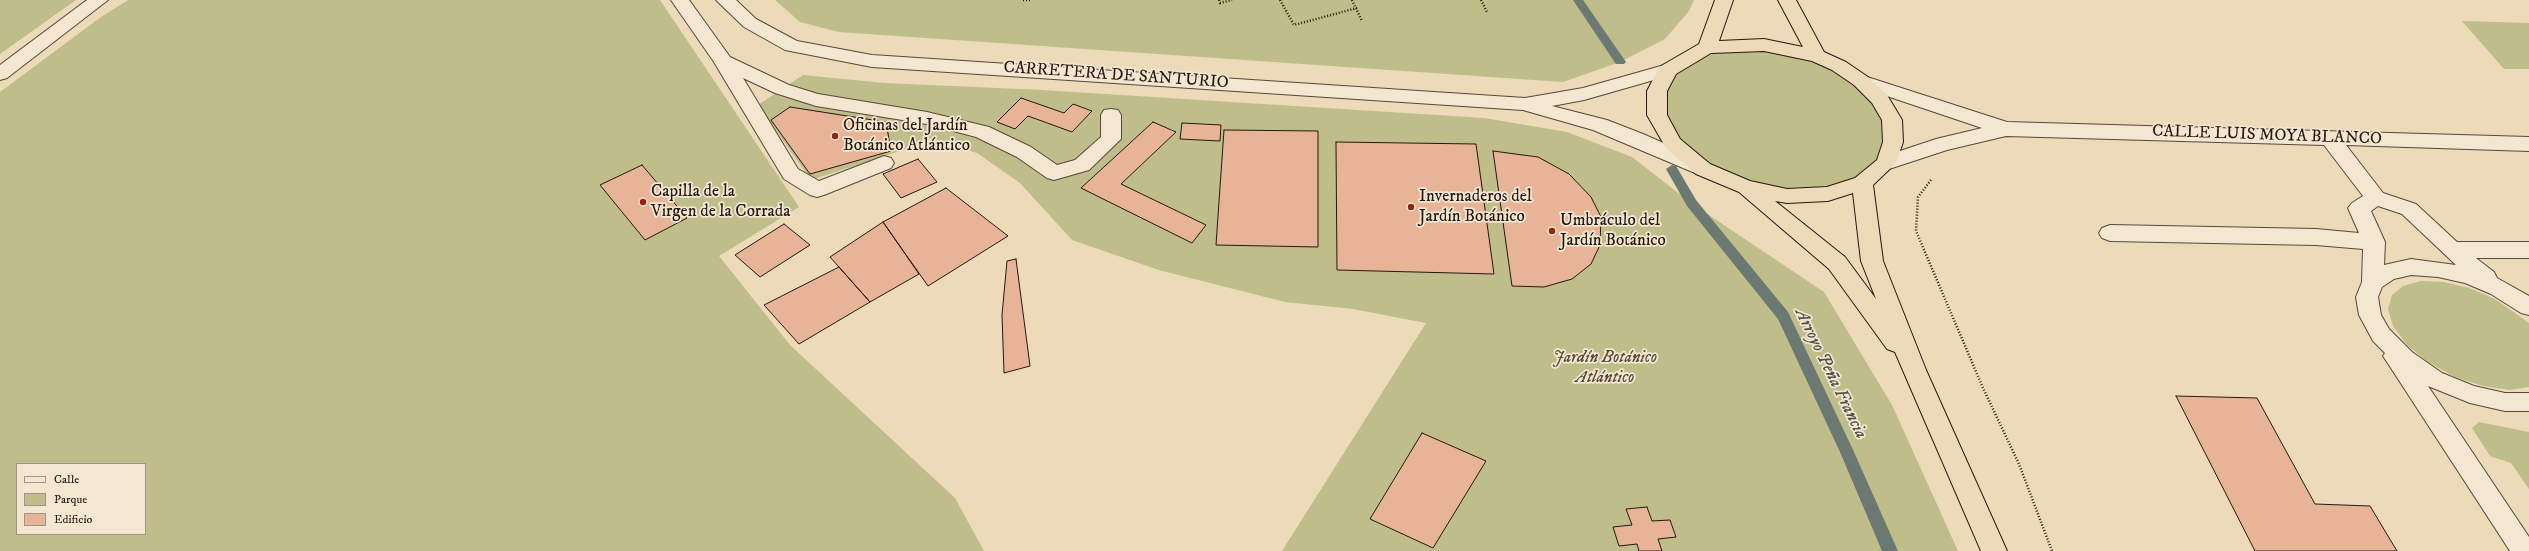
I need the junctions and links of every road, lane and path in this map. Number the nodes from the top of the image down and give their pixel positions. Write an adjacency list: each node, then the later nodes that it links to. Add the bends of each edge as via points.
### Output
1 (100, 0): 20 (street)
2 (680, 0): 18 (street)
3 (725, 0): 22 (street, CARRETERA DE SANTURIO, via 750,23 792,46 872,61)
4 (1023, 0): 5 (path)
5 (1031, 0)
6 (1219, 0): 7 (path, via 1220,3)
7 (1232, 0)
8 (1280, 0): 13 (path, via 1294,24)
9 (1352, 0): 13 (path)
10 (1481, 0): 14 (path)
11 (1724, 0): 16 (highway)
12 (1787, 0): 17 (highway)
13 (1357, 8): 15 (path)
14 (1487, 12)
15 (1362, 21)
16 (1707, 47): 17 (highway, via 1764,45); 19 (highway)
17 (1817, 56): 21 (highway, via 1839,66)
18 (724, 61): 23 (street, via 782,89 816,100 927,118 982,132 1024,152 1054,173 1082,165 1111,139); 27 (street, via 791,174 817,190)
19 (1668, 70): 22 (street, CARRETERA DE SANTURIO, via 1584,94); 29 (highway, via 1657,91 1657,115 1673,144)
20 (0, 74)
21 (1861, 81): 24 (street, CALLE LUIS MOYA BLANCO); 28 (highway, via 1880,99 1892,120 1893,142)
22 (1523, 104): 29 (street, CARRETERA DE SANTURIO, via 1600,125 1636,138)
23 (1111, 115)
24 (2006, 130): 25 (street, CALLE LUIS MOYA BLANCO); 28 (street, CALLE LUIS MOYA BLANCO, via 1943,144)
25 (2329, 137): 26 (street, CALLE LUIS MOYA BLANCO); 33 (street)
26 (2529, 144)
27 (884, 163)
28 (1886, 163): 31 (highway)
29 (1703, 169): 32 (highway)
30 (1937, 175): 45 (path, via 1918,197 1916,231 1983,388 2019,464)
31 (1862, 183): 32 (highway, via 1828,194 1794,195); 42 (highway, via 1872,261)
32 (1744, 187): 42 (highway, via 1837,263)
33 (2376, 198): 35 (street, via 2359,208); 36 (street, via 2409,209)
34 (2110, 233): 35 (street, via 2316,237)
35 (2374, 242): 38 (street)
36 (2452, 250): 37 (street); 39 (street)
37 (2529, 250)
38 (2373, 282): 39 (street, via 2388,272 2411,267 2438,269 2469,276); 41 (street, via 2367,297 2370,315)
39 (2499, 288): 40 (street)
40 (2529, 307)
41 (2381, 335): 43 (street, via 2404,358 2434,379 2470,394 2506,402); 46 (street)
42 (1914, 370): 44 (highway)
43 (2529, 402)
44 (1994, 551)
45 (2052, 551)
46 (2524, 551)

